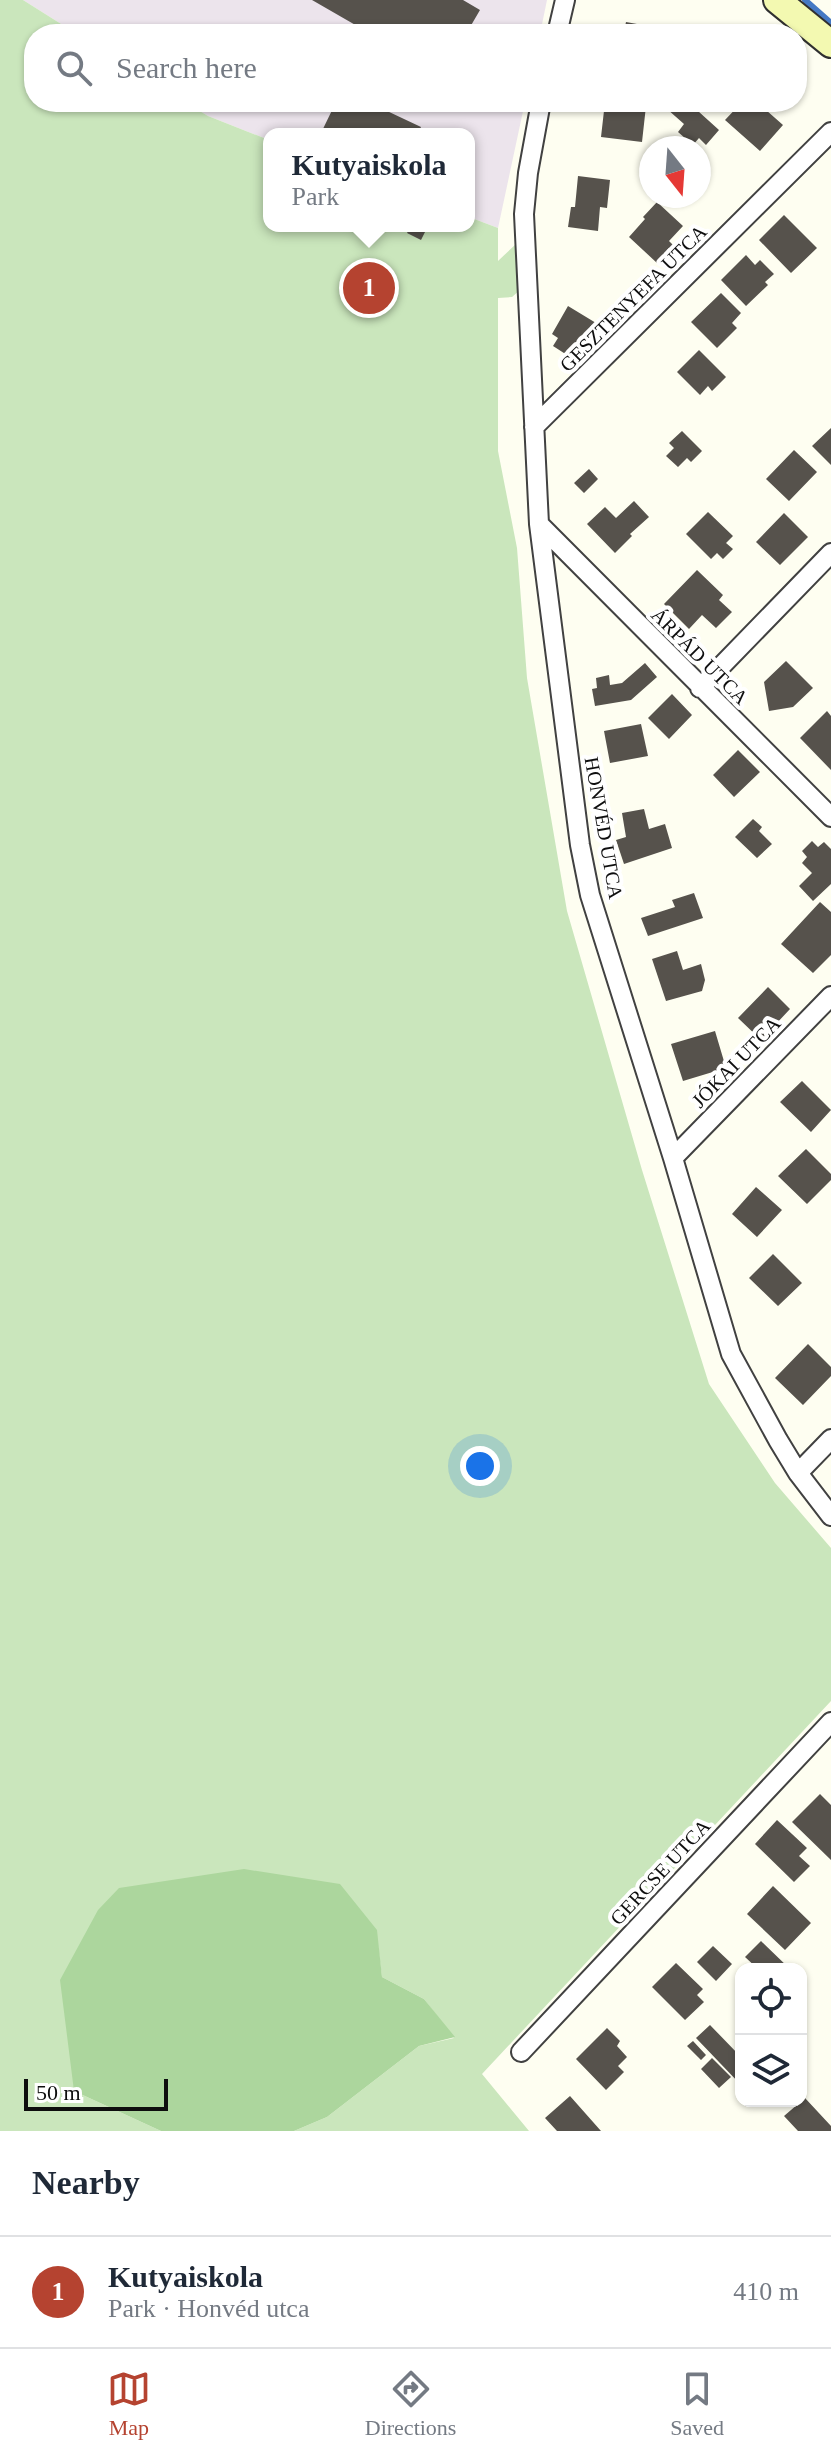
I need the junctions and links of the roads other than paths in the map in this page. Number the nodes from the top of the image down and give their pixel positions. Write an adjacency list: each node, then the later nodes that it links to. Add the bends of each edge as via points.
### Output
1 (565, 0): 3 (street)
2 (777, 0): 4 (main road)
3 (559, 24)
4 (806, 24)
5 (807, 24): 6 (main road)
6 (831, 44)
7 (539, 112): 9 (street, HONVÉD UTCA, via 524,214)
8 (831, 132): 9 (street, GESZTENYEFA UTCA)
9 (534, 427): 10 (street, HONVÉD UTCA)
10 (539, 524): 12 (street, ÁRPÁD UTCA); 15 (street, HONVÉD UTCA, via 590,895)
11 (831, 553): 12 (street)
12 (700, 688): 13 (street, ÁRPÁD UTCA)
13 (831, 817)
14 (831, 996): 15 (street, JÓKAI UTCA)
15 (673, 1158): 17 (street, HONVÉD UTCA, via 731,1354)
16 (831, 1439): 17 (street)
17 (798, 1473): 18 (street, HONVÉD UTCA)
18 (831, 1516)
19 (831, 1722): 20 (street, GERCSE UTCA)
20 (521, 2052)

